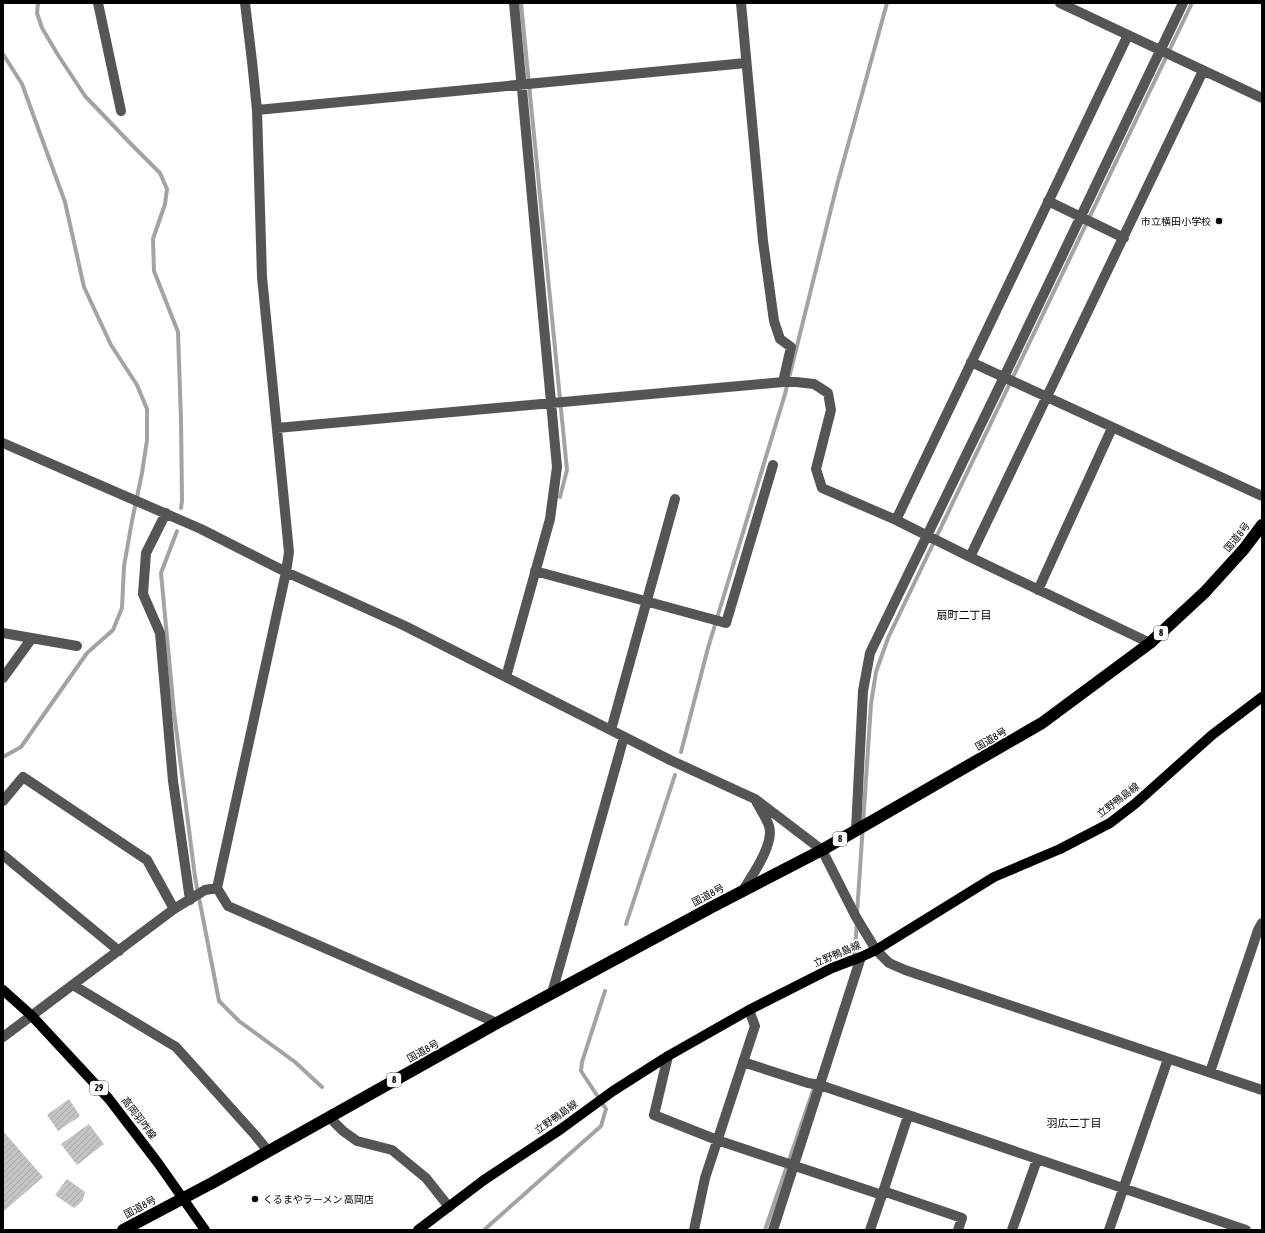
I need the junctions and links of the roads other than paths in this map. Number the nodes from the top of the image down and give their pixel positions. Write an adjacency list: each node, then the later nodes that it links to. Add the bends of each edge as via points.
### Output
1 (98, 3): 14 (street)
2 (245, 3): 13 (street)
3 (514, 3): 11 (street)
4 (741, 3): 9 (street)
5 (1060, 3): 7 (street)
6 (1183, 3): 8 (street)
7 (1128, 35): 8 (street); 15 (street)
8 (1161, 50): 10 (street); 16 (street)
9 (746, 63): 11 (street); 20 (street, via 763,241 774,321 780,339 791,347)
10 (1203, 71): 12 (street); 17 (street)
11 (528, 84): 13 (street); 22 (street)
12 (1262, 98)
13 (257, 110): 23 (street, via 262,277)
14 (121, 111)
15 (1048, 201): 16 (street); 18 (street)
16 (1081, 217): 17 (street); 19 (street)
17 (1124, 238): 21 (street)
18 (971, 362): 19 (street); 30 (street)
19 (1004, 377): 21 (street); 32 (street)
20 (783, 382): 22 (street); 30 (street, via 814,384 828,394 831,410 816,469 822,488)
21 (1048, 398): 24 (street); 33 (street)
22 (557, 402): 23 (street); 34 (street, via 557,467 550,519)
23 (277, 428): 35 (street, via 289,552)
24 (1112, 428): 27 (street); 36 (street)
25 (3, 443): 29 (street)
26 (773, 465): 37 (street, via 726,623)
27 (1262, 496)
28 (676, 499): 37 (street)
29 (166, 513): 35 (street); 54 (street, via 146,554 143,594 160,633 172,781)
30 (896, 520): 32 (street)
31 (1262, 525): 40 (highway, 国道8号 / 8, via 1205,592)
32 (927, 535): 33 (street); 49 (street, via 870,653 863,691)
33 (970, 557): 36 (street)
34 (535, 571): 37 (street); 42 (street)
35 (286, 572): 42 (street, via 405,626); 52 (street)
36 (1038, 590): 40 (street)
37 (647, 601): 45 (street)
38 (3, 633): 39 (street)
39 (32, 638): 41 (street); 43 (street)
40 (1150, 643): 49 (highway, 国道8号 / 8, via 1042,723)
41 (77, 646)
42 (506, 677): 45 (street)
43 (3, 678)
44 (1262, 697): 58 (main road, 立野鴨島線, via 1212,735 1136,804 1110,823 1060,849 994,877)
45 (611, 730): 46 (street)
46 (624, 737): 47 (street); 62 (street)
47 (755, 799): 50 (street); 53 (street, via 770,827 769,837 757,868)
48 (3, 801): 55 (street, via 23,777 147,860)
49 (856, 830): 50 (highway, 国道8号 / 8)
50 (822, 850): 53 (highway, 国道8号 / 8); 58 (street)
51 (3, 855): 57 (street)
52 (217, 888): 54 (street, via 205,890); 65 (street, via 228,906)
53 (742, 892): 62 (highway, 国道8号 / 8)
54 (190, 900): 55 (street)
55 (174, 909): 57 (street)
56 (1258, 927): 70 (street)
57 (119, 950): 60 (street)
58 (876, 950): 59 (main road, 立野鴨島線); 68 (street, via 889,963 905,970)
59 (861, 957): 63 (main road, 立野鴨島線, via 832,968); 71 (street)
60 (73, 985): 64 (street); 76 (street, via 176,1047 255,1134)
61 (3, 990): 64 (main road, 高岡羽咋線 / 29)
62 (552, 993): 65 (highway, 国道8号 / 8)
63 (749, 1010): 67 (main road, 立野鴨島線); 69 (street, via 755,1026)
64 (32, 1016): 66 (street); 81 (main road, 高岡羽咋線 / 29, via 109,1099)
65 (497, 1023): 74 (highway, 国道8号 / 8)
66 (3, 1037)
67 (668, 1056): 75 (street, via 654,1115); 82 (main road, 立野鴨島線, via 613,1091)
68 (1168, 1059): 70 (street); 79 (street)
69 (744, 1062): 71 (street); 75 (street)
70 (1210, 1072): 72 (street)
71 (815, 1084): 73 (street); 78 (street)
72 (1262, 1090)
73 (908, 1116): 77 (street); 80 (street)
74 (329, 1117): 76 (highway, 国道8号 / 8); 82 (street, via 357,1141 392,1150 426,1178)
75 (717, 1140): 78 (street); 87 (street, via 705,1178)
76 (268, 1152): 81 (highway, 国道8号 / 8)
77 (1036, 1160): 79 (street); 91 (street)
78 (788, 1164): 80 (street); 88 (street)
79 (1124, 1189): 84 (street); 92 (street)
80 (882, 1193): 89 (street); 90 (street, via 962,1218)
81 (182, 1198): 83 (highway, 国道8号 / 8); 85 (main road, 高岡羽咋線)
82 (449, 1207): 86 (main road, 立野鴨島線)
83 (126, 1229)
84 (1112, 1229)
85 (205, 1230)
86 (418, 1230)
87 (694, 1230)
88 (773, 1230)
89 (870, 1230)
90 (958, 1230)
91 (1012, 1230)
92 (1246, 1230)

